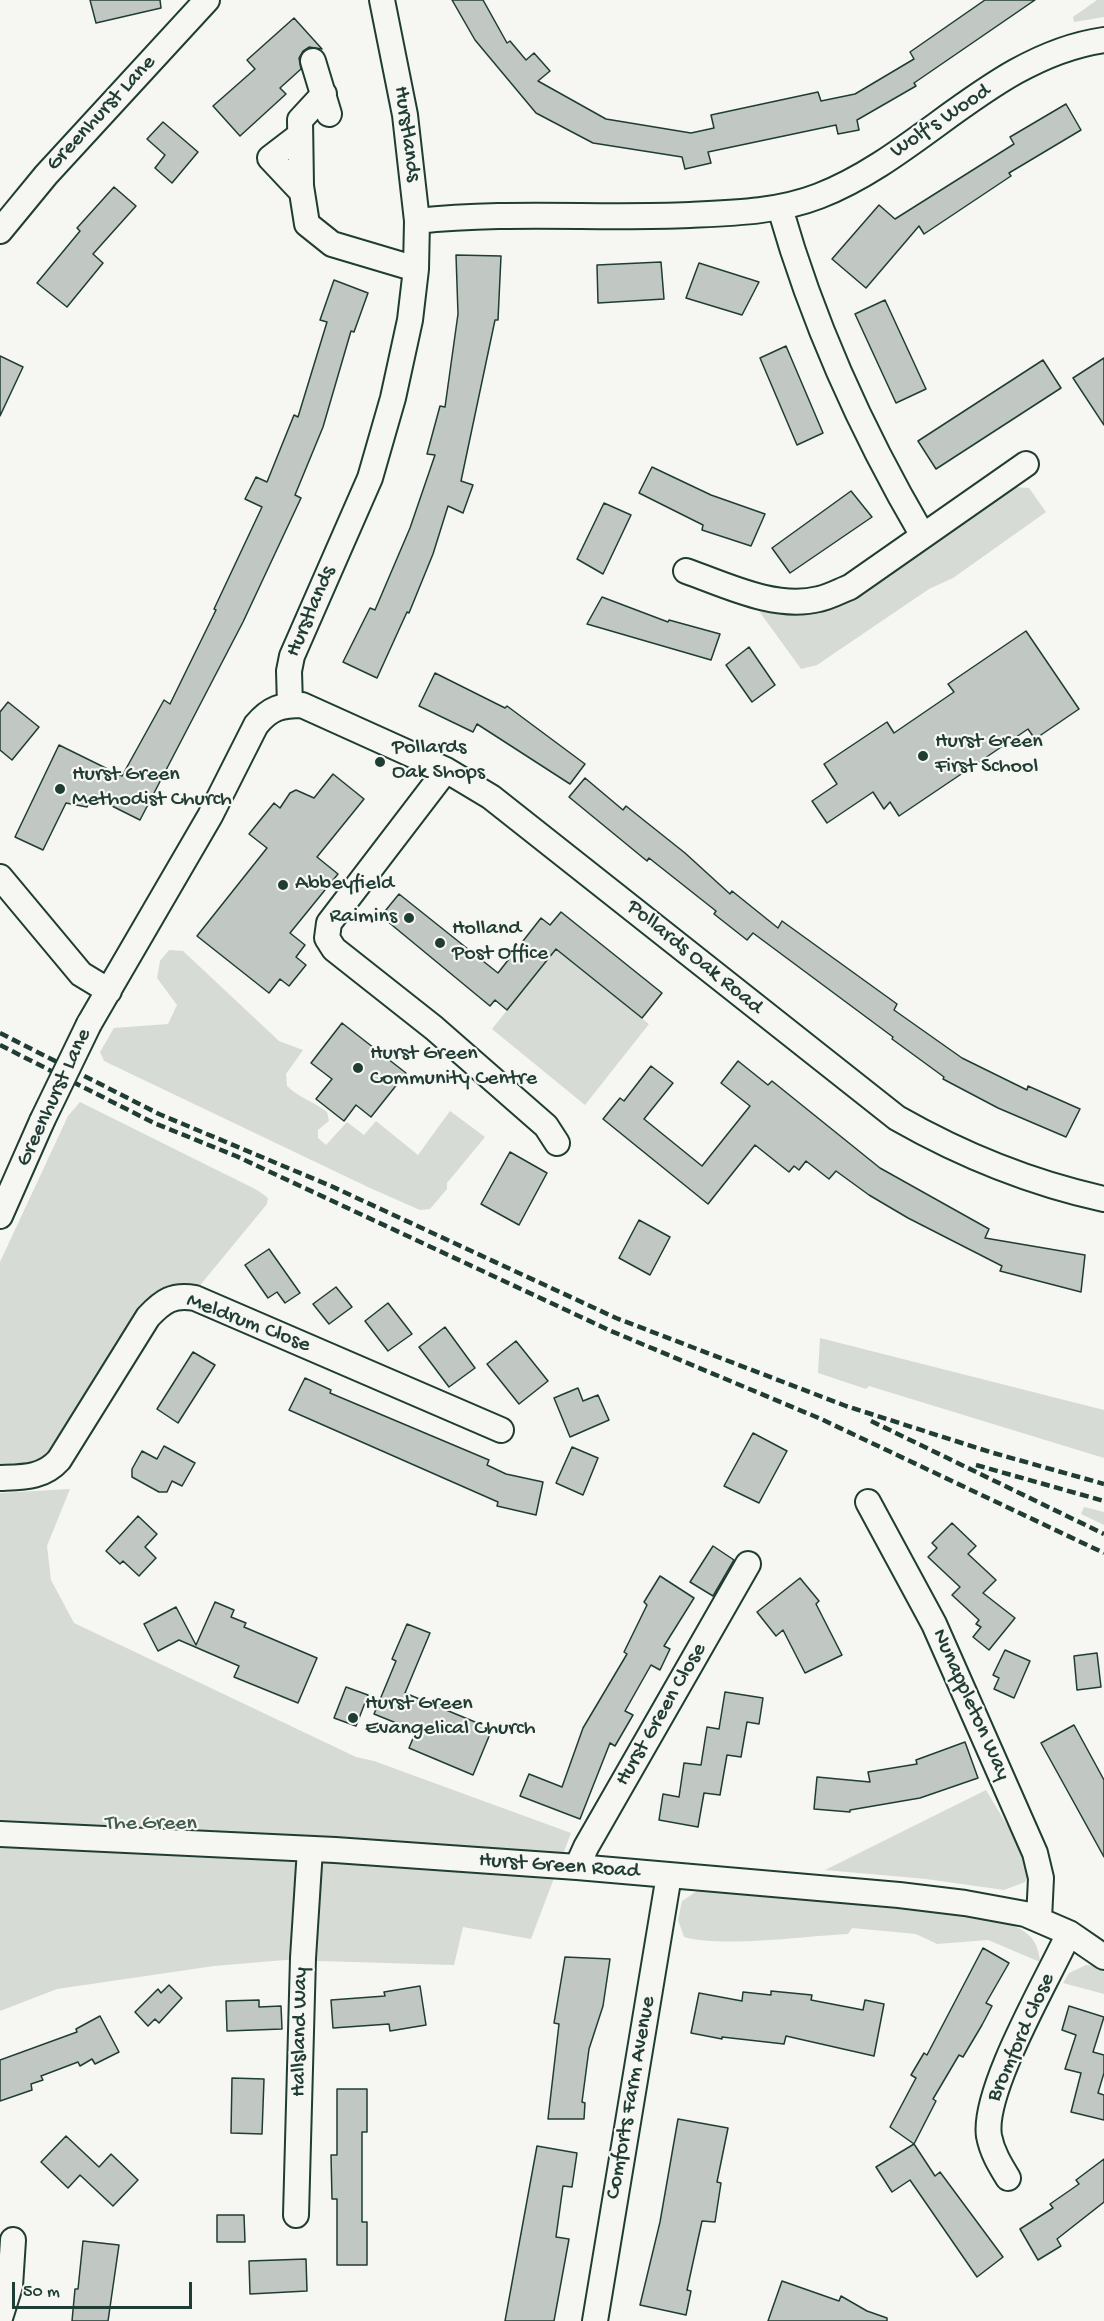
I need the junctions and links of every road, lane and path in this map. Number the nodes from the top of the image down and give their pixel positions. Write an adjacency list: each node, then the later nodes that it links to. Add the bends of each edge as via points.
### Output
1 (207, 0): 7 (street, Greenhurst Lane)
2 (382, 0): 6 (street, Hurstlands, via 405,115)
3 (1104, 40): 5 (street, Wolf's Wood, via 1054,52 1021,68 864,174 820,196)
4 (313, 61): 8 (street, via 326,104 300,120 301,191 307,224 332,244)
5 (780, 208): 6 (street, Wolf's Wood, via 659,216); 10 (street, via 834,364 889,478)
6 (417, 221): 8 (street, Hurstlands)
7 (0, 231)
8 (416, 269): 12 (street, Hurstlands, via 410,320 390,409 370,478 292,656)
9 (1026, 464): 10 (street)
10 (923, 536): 11 (street, via 850,587 818,599 789,602)
11 (686, 571)
12 (290, 705): 13 (street, Pollards Oak Road, via 314,709); 15 (street, via 276,707 256,725 210,816)
13 (446, 770): 16 (street, via 329,923 327,938 334,949 434,1028 546,1126); 17 (street, Pollards Oak Road, via 491,797 897,1118 932,1138 1011,1172)
14 (0, 877): 15 (street, via 81,974)
15 (109, 992): 18 (street, Greenhurst Lane, bridge, via 42,1121)
16 (557, 1143)
17 (1104, 1199)
18 (0, 1216)
19 (501, 1430): 20 (street, Meldrum Close, via 195,1298 180,1295 164,1301 148,1317 50,1470 35,1476)
20 (0, 1478)
21 (868, 1502): 27 (street, Nunappleton Way, via 934,1624 1035,1853 1041,1878)
22 (748, 1564): 25 (street, Hurst Green Close)
23 (0, 1834): 24 (street, Hurst Green Road)
24 (310, 1849): 25 (street, Hurst Green Road); 31 (street, Hallsland Way)
25 (577, 1867): 26 (street, Hurst Green Road)
26 (669, 1875): 27 (street, Hurst Green Road, via 964,1903); 34 (street, Comforts Farm Avenue)
27 (1039, 1919): 28 (street, Hurst Green Road)
28 (1069, 1933): 29 (street, Hurst Green Road); 30 (street, Bromford Close, via 997,2083 989,2114 989,2135)
29 (1104, 1957)
30 (1008, 2178)
31 (296, 2215)
32 (13, 2240): 33 (street, via 10,2286)
33 (0, 2318)
34 (595, 2321)

